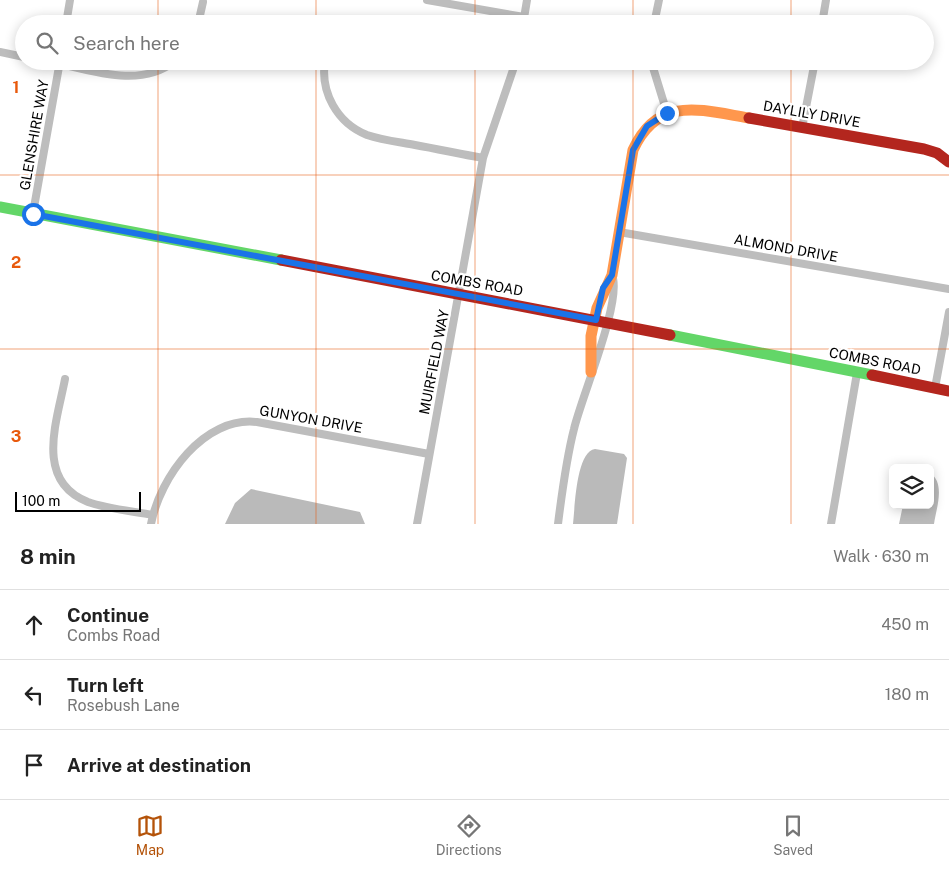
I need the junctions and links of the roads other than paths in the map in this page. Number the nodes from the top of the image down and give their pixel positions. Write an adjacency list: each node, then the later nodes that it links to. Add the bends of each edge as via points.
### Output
1 (70, 0): 7 (street)
2 (427, 0): 9 (street)
3 (527, 0): 10 (street)
4 (659, 0): 11 (street)
5 (826, 0): 12 (street)
6 (203, 2): 8 (street)
7 (68, 15)
8 (200, 15)
9 (500, 15)
10 (525, 15)
11 (656, 15)
12 (824, 15)
13 (0, 52): 14 (street)
14 (15, 55)
15 (58, 70): 27 (street, GLENSHIRE WAY)
16 (101, 70): 17 (street, via 132,76)
17 (160, 70)
18 (324, 70): 24 (street, via 329,100 352,127 377,138)
19 (513, 70): 24 (street, MUIRFIELD WAY)
20 (654, 70): 22 (street)
21 (812, 70): 23 (street)
22 (667, 113): 23 (street, DAYLILY DRIVE, via 695,109); 28 (street, via 647,126 633,150)
23 (802, 128): 25 (street, DAYLILY DRIVE, via 924,149)
24 (483, 158): 31 (street, MUIRFIELD WAY)
25 (949, 162)
26 (0, 207): 27 (street, COMBS ROAD)
27 (33, 214): 31 (street, COMBS ROAD)
28 (619, 232): 29 (street); 30 (street, ALMOND DRIVE)
29 (612, 275): 33 (street, via 603,288); 34 (street, via 615,282)
30 (949, 289)
31 (459, 295): 33 (street, COMBS ROAD); 40 (street, MUIRFIELD WAY)
32 (949, 312): 38 (street)
33 (596, 320): 34 (street, COMBS ROAD); 35 (street, via 588,361)
34 (608, 322): 35 (street, via 597,363); 36 (street, COMBS ROAD)
35 (591, 372): 44 (street, via 573,431)
36 (857, 373): 38 (street, COMBS ROAD); 45 (street)
37 (65, 379): 41 (street, via 53,443 54,466 59,477 69,490 86,501)
38 (934, 388): 39 (street, COMBS ROAD)
39 (949, 391)
40 (429, 454): 41 (street, GUNYON DRIVE, via 257,422 233,422 205,436 181,463 165,486); 43 (street, MUIRFIELD WAY)
41 (153, 515): 42 (street, GUNYON DRIVE)
42 (151, 524)
43 (417, 524)
44 (558, 524)
45 (831, 524)

